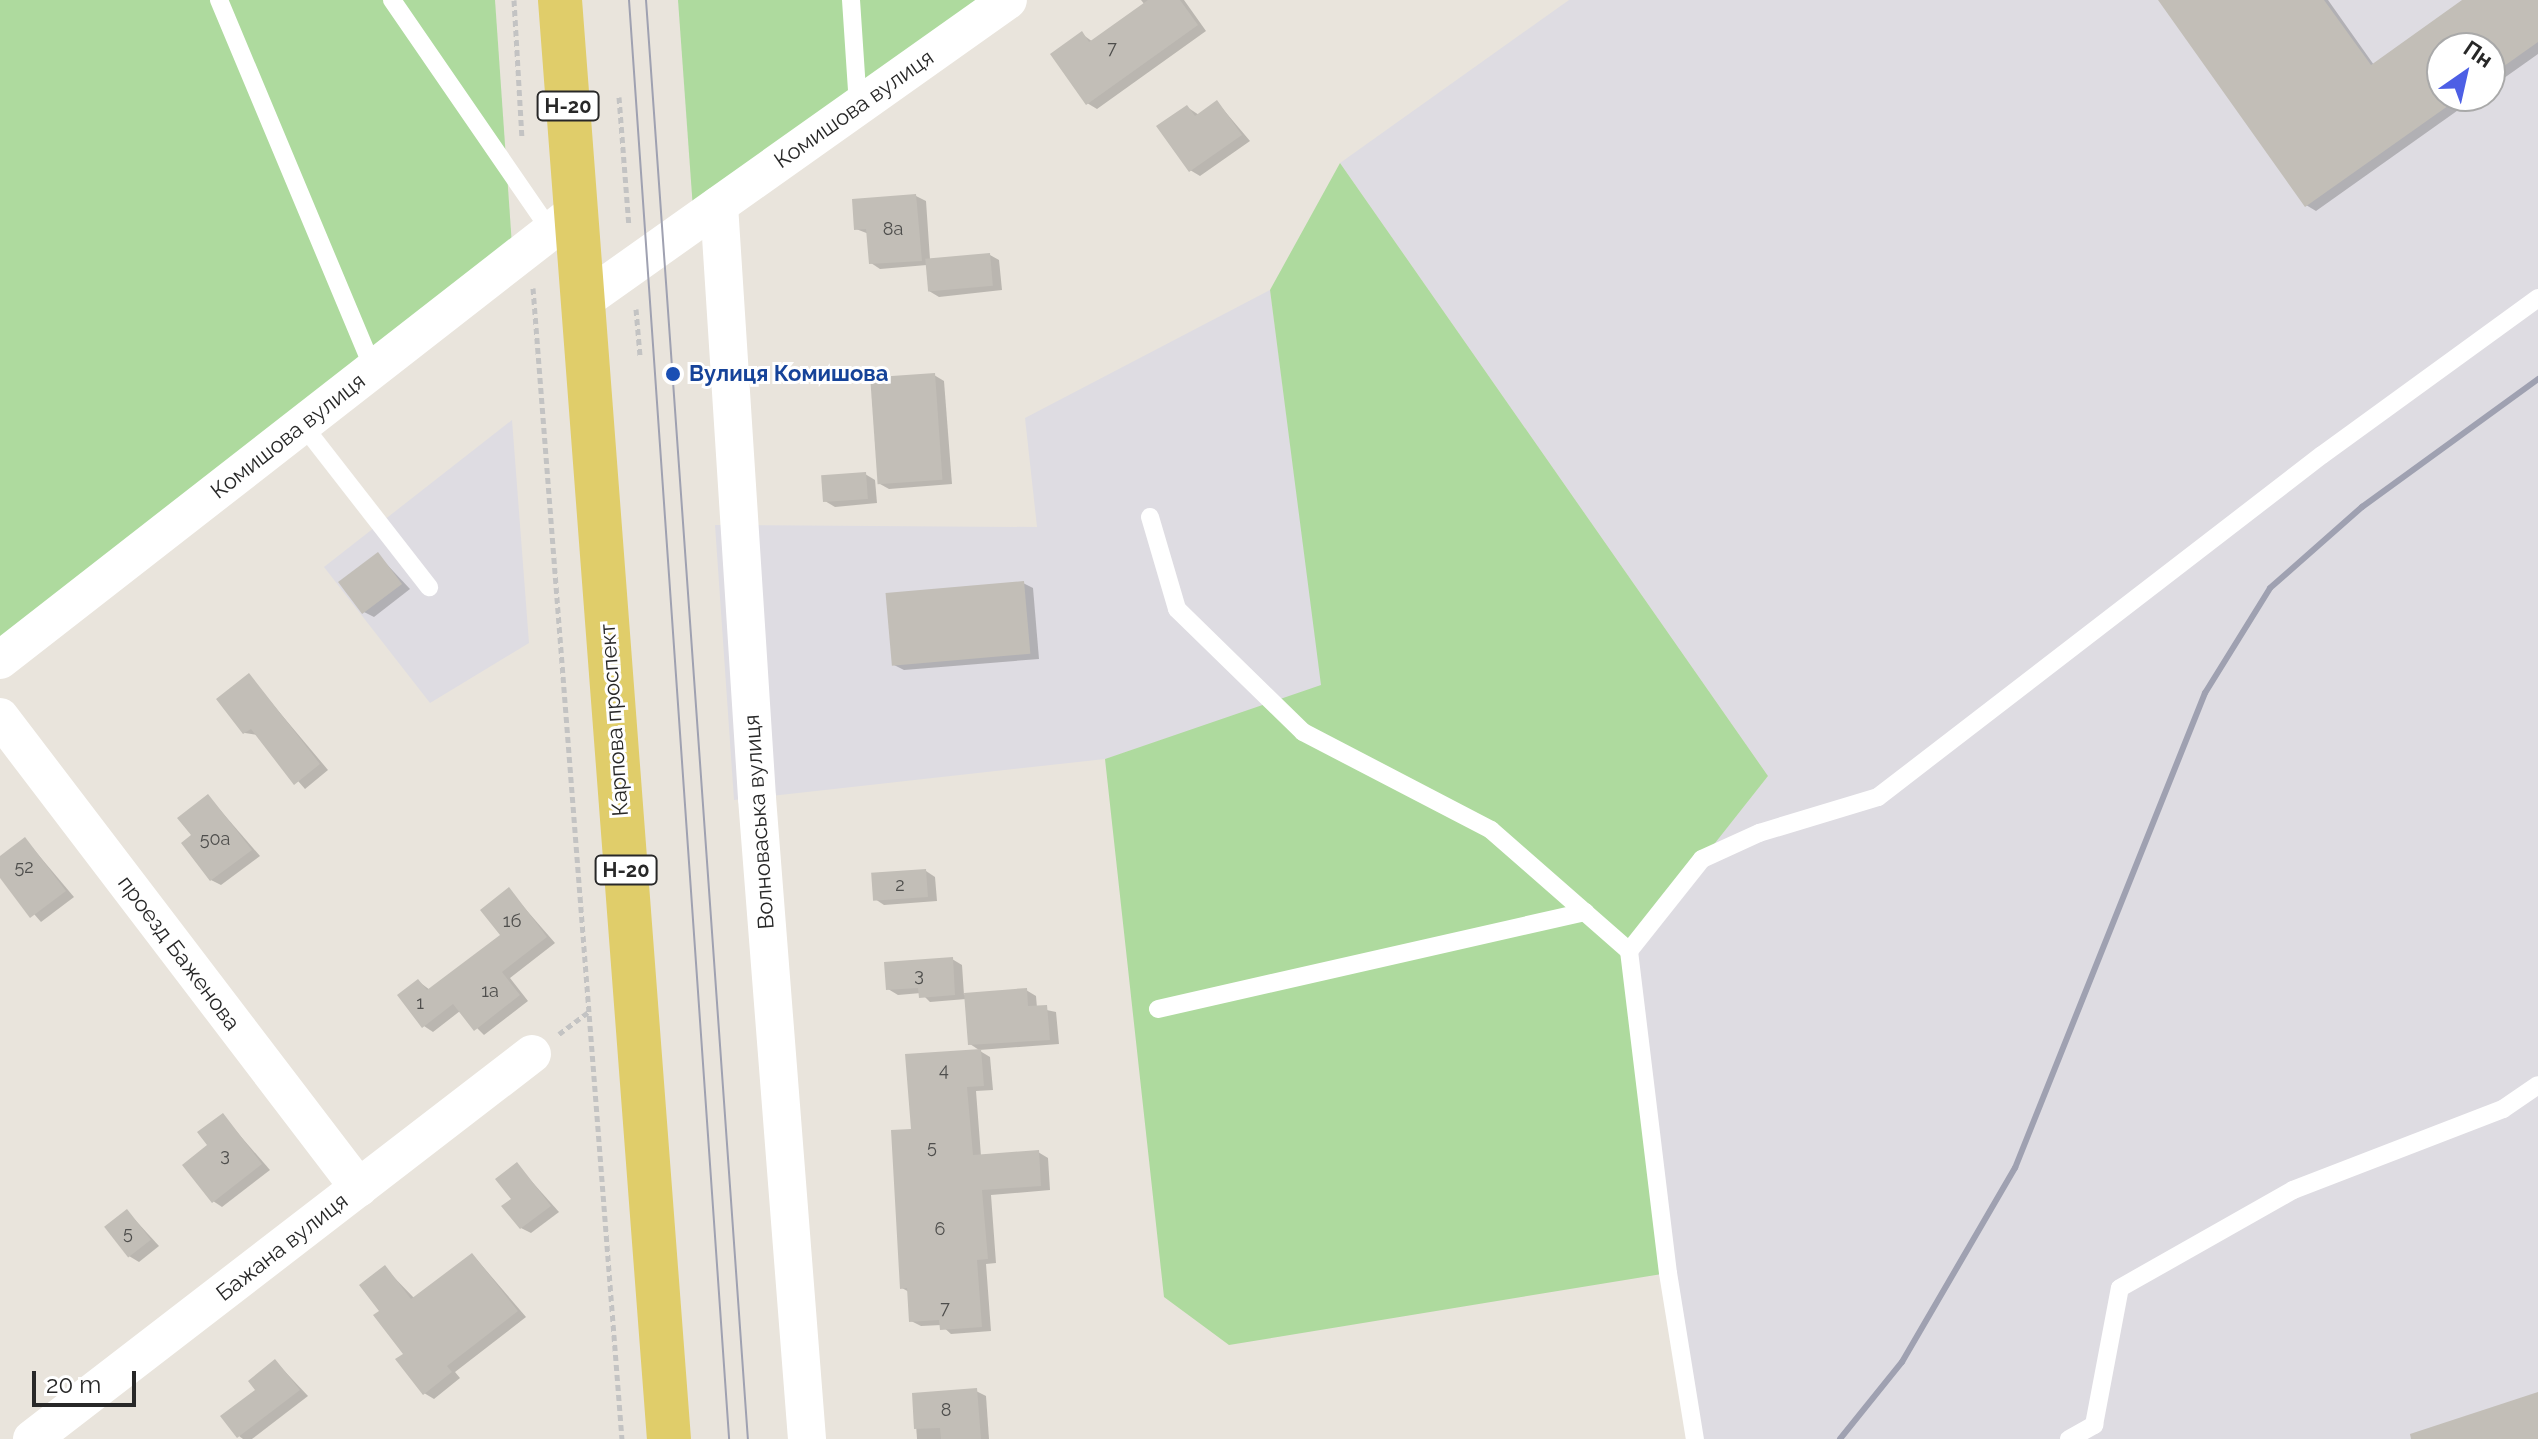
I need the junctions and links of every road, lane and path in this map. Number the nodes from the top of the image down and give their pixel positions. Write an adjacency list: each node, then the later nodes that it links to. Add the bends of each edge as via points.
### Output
1 (219, 0): 17 (lane)
2 (392, 0): 9 (lane)
3 (514, 0): 9 (path)
4 (560, 0): 11 (main road, Карпова проспект / Н-20)
5 (851, 0): 8 (lane)
6 (1008, 0): 8 (street, Комишова вулиця)
7 (619, 97): 12 (path)
8 (858, 106): 10 (street, Комишова вулиця)
9 (526, 194): 11 (lane)
10 (719, 205): 15 (street, Комишова вулиця); 32 (street, Волноваська вулиця, via 757,798)
11 (552, 230): 15 (main road, Карпова проспект / Н-20); 17 (street, Комишова вулиця); 30 (path)
12 (630, 239)
13 (634, 294): 16 (path)
14 (2538, 298): 24 (lane, via 2322,455 1878,797 1759,833 1702,859)
15 (582, 302): 31 (main road, Карпова проспект / Н-20)
16 (640, 356)
17 (373, 369): 18 (street, Комишова вулиця)
18 (302, 424): 20 (lane); 21 (street, Комишова вулиця)
19 (1150, 517): 23 (lane, via 1177,609 1303,732 1491,830)
20 (429, 587)
21 (0, 660)
22 (0, 717): 28 (street, проезд Баженова)
23 (1585, 912): 24 (lane); 25 (lane)
24 (1629, 951): 33 (lane, via 1668,1273)
25 (1158, 1009)
26 (532, 1054): 28 (street, Бажана вулиця)
27 (2538, 1085): 34 (lane, via 2503,1109 2293,1190 2120,1288 2094,1425)
28 (359, 1188): 29 (street, Бажана вулиця)
29 (32, 1439)
30 (622, 1439)
31 (669, 1439)
32 (807, 1439)
33 (1695, 1439)
34 (2069, 1439)

